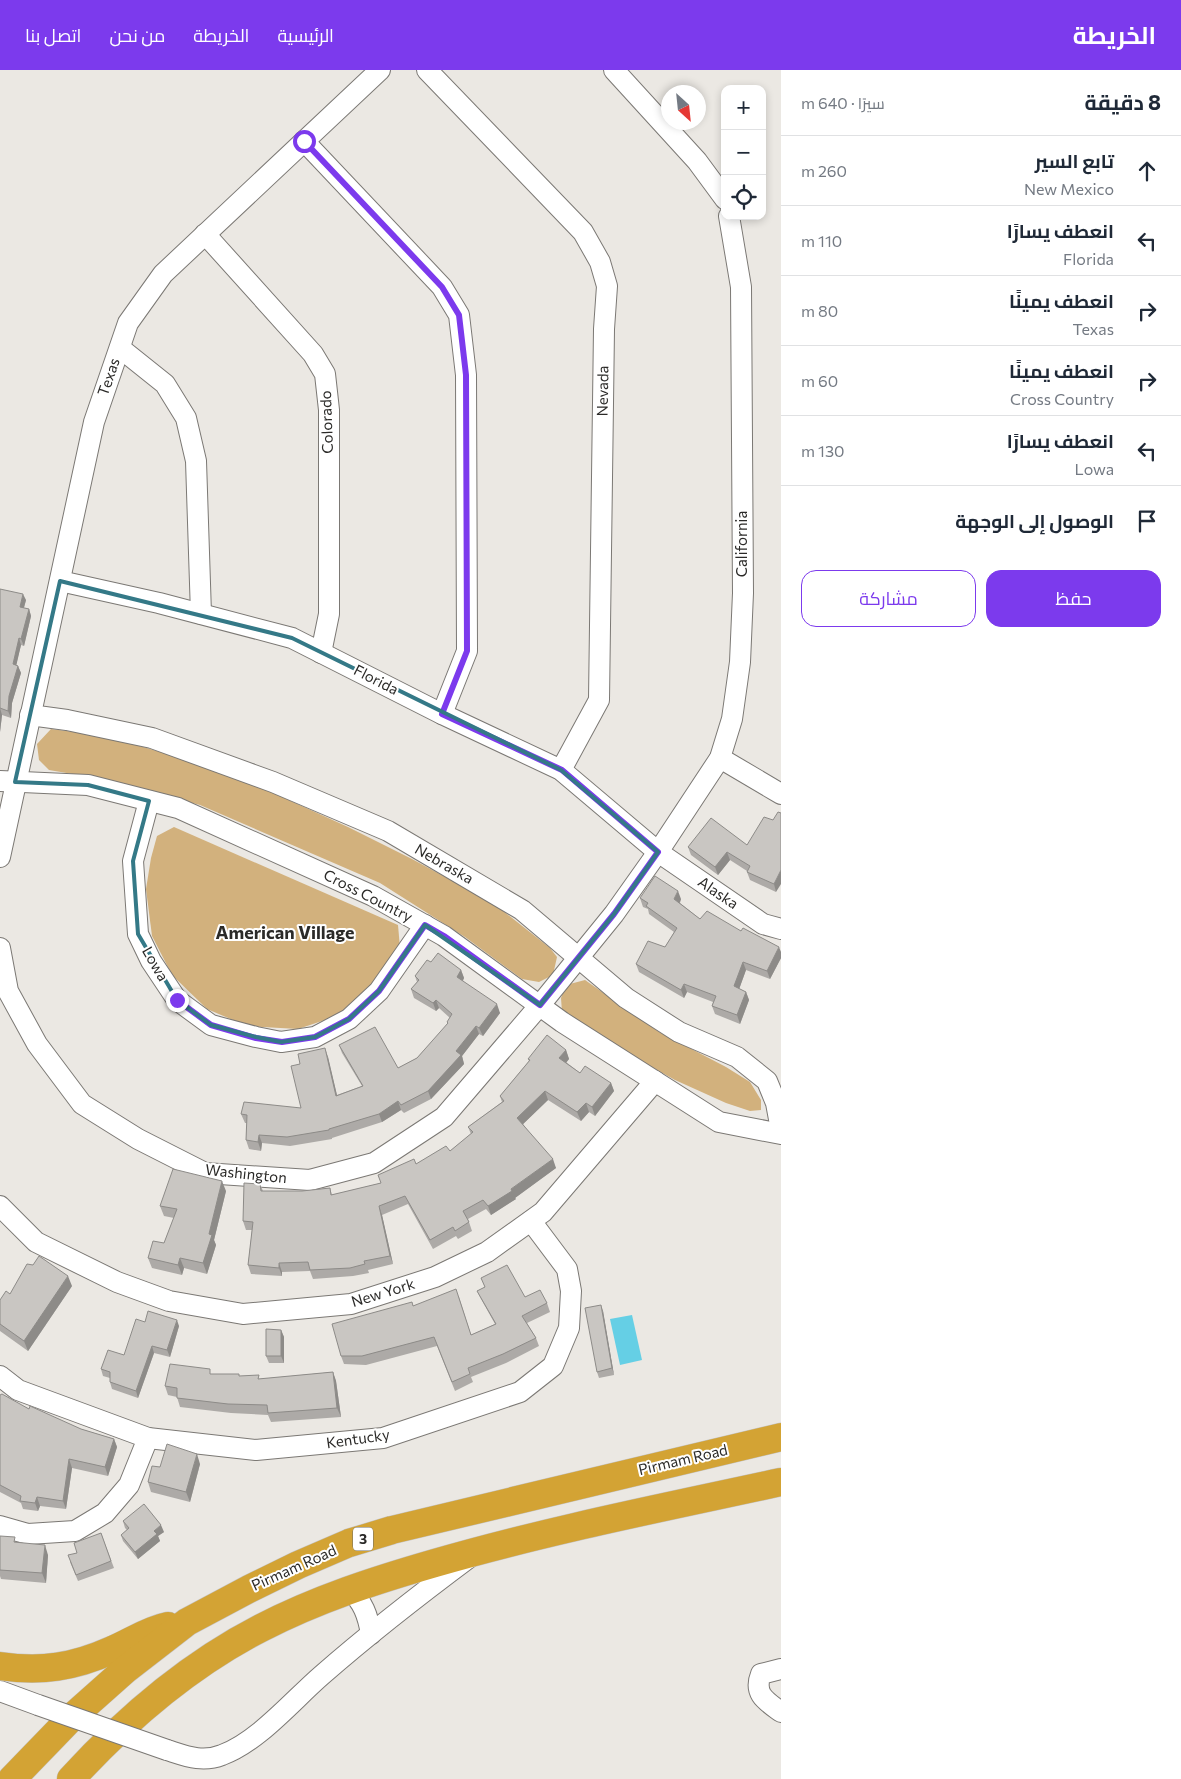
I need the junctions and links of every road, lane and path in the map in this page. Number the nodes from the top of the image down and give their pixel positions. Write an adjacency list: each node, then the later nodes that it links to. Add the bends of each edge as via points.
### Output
1 (380, 70): 4 (street, Texas)
2 (427, 70): 15 (street, Nevada, via 583,232 600,262 606,286 599,700)
3 (614, 70): 5 (street, via 697,161)
4 (304, 141): 7 (street, Texas); 12 (street, via 442,287 459,315 466,375 467,651)
5 (721, 194)
6 (730, 220): 14 (street, California, via 741,288 742,594 740,662 732,720)
7 (205, 234): 8 (street, Texas, via 163,274 128,323); 11 (street, Colorado, via 313,354 325,374 329,410 329,614)
8 (120, 348): 9 (street, Texas, via 94,422); 10 (street, via 165,384 186,418 196,462)
9 (60, 581): 10 (street, Florida); 13 (street, Texas)
10 (201, 614): 11 (street, Florida, via 292,638)
11 (321, 653): 12 (street, Florida)
12 (442, 714): 15 (street, Florida)
13 (30, 715): 16 (street, Texas); 24 (street, Nebraska, via 152,738 273,782 388,831 522,910)
14 (720, 758): 17 (street); 19 (street, California)
15 (562, 770): 19 (street, Florida)
16 (8, 781): 18 (street, Cross Country, via 88,785); 20 (street)
17 (781, 794)
18 (149, 801): 21 (street, Cross Country, via 178,808 364,892); 21 (street, Lowa, via 132,861 138,934 151,961 177,1000 211,1025 282,1042 315,1037 349,1019 379,991)
19 (658, 852): 22 (street, Alaska, via 763,924); 24 (street)
20 (0, 857)
21 (425, 925): 25 (street, Cross Country)
22 (781, 929)
23 (0, 948): 25 (street, Washington, via 8,991 37,1044 82,1104 138,1139 205,1173 310,1180 374,1163 444,1117)
24 (578, 958): 25 (street); 27 (street, Nebraska, via 626,998 679,1032 737,1057 766,1081 776,1103)
25 (540, 1005): 26 (street, Cross Country)
26 (655, 1081): 27 (street, Cross Country, via 719,1122); 29 (street, New York, via 543,1212)
27 (781, 1132)
28 (0, 1206): 29 (street, New York, via 36,1242 117,1282 169,1302 243,1314 350,1304 435,1277 487,1252)
29 (531, 1221): 32 (street, Kentucky, via 567,1269 571,1291 569,1328 553,1366 520,1392 383,1438 256,1450)
30 (0, 1376): 32 (street, Kentucky, via 18,1390)
31 (781, 1437): 37 (highway, Pirmam Road / 3, via 392,1530 298,1565)
32 (148, 1438): 34 (street, via 130,1485 105,1513 75,1531 28,1534)
33 (781, 1482): 35 (highway)
34 (0, 1526)
35 (481, 1550): 36 (highway); 38 (street)
36 (349, 1590): 38 (street, via 361,1602); 44 (highway, via 262,1627 204,1663 115,1733)
37 (187, 1622): 39 (highway, via 164,1627 113,1650 58,1668 27,1670); 43 (highway, Pirmam Road / 3, via 125,1670)
38 (371, 1634): 41 (street, bridge, via 245,1743 222,1756 204,1759 189,1758)
39 (0, 1666)
40 (781, 1669): 42 (street, via 761,1674 758,1683 760,1695)
41 (0, 1692)
42 (781, 1712)
43 (12, 1779)
44 (70, 1779)

